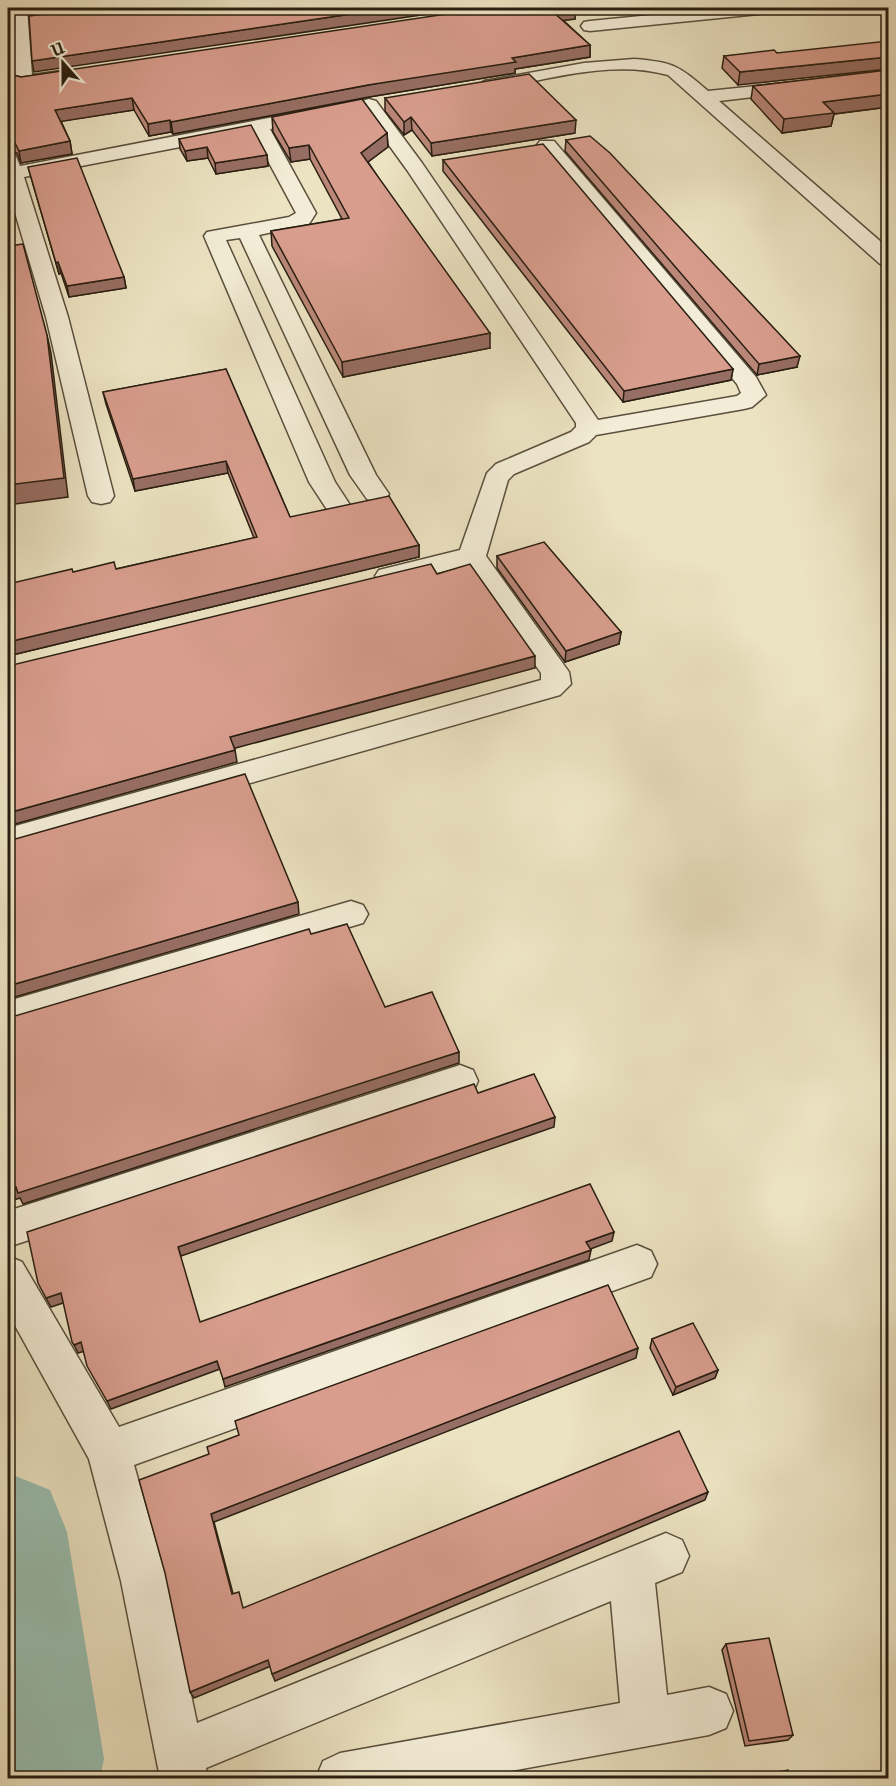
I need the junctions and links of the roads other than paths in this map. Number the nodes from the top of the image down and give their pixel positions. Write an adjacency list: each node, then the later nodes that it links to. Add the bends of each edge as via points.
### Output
1 (768, 8): 4 (street, via 584,21)
2 (19, 15): 3 (street); 6 (street)
3 (42, 19)
4 (626, 63): 8 (street); 9 (street, via 661,65 675,71)
5 (78, 74): 6 (street)
6 (15, 84)
7 (808, 85): 9 (street)
8 (474, 88)
9 (705, 97): 14 (street)
10 (259, 126): 12 (street); 13 (street, via 306,213 302,220); 15 (street, via 361,107 426,165 586,418)
11 (546, 146): 15 (street, via 748,382 754,395 744,402)
12 (9, 168): 17 (street, via 57,317)
13 (247, 231): 16 (street, via 203,237); 16 (street, via 370,485)
14 (888, 259)
15 (588, 429): 19 (street, via 496,477)
16 (322, 482): 18 (street)
17 (102, 496)
18 (337, 505)
19 (472, 556): 20 (street); 21 (street, via 555,672 556,684 550,688)
20 (367, 581)
21 (8, 840)
22 (351, 914): 23 (street)
23 (8, 1015)
24 (460, 1081): 25 (street)
25 (8, 1229)
26 (638, 1264): 28 (street)
27 (8, 1275): 28 (street)
28 (109, 1452): 31 (street, via 144,1581)
29 (710, 1712): 30 (street)
30 (646, 1723): 31 (street, via 648,1563); 32 (street)
31 (182, 1766)
32 (340, 1779)

